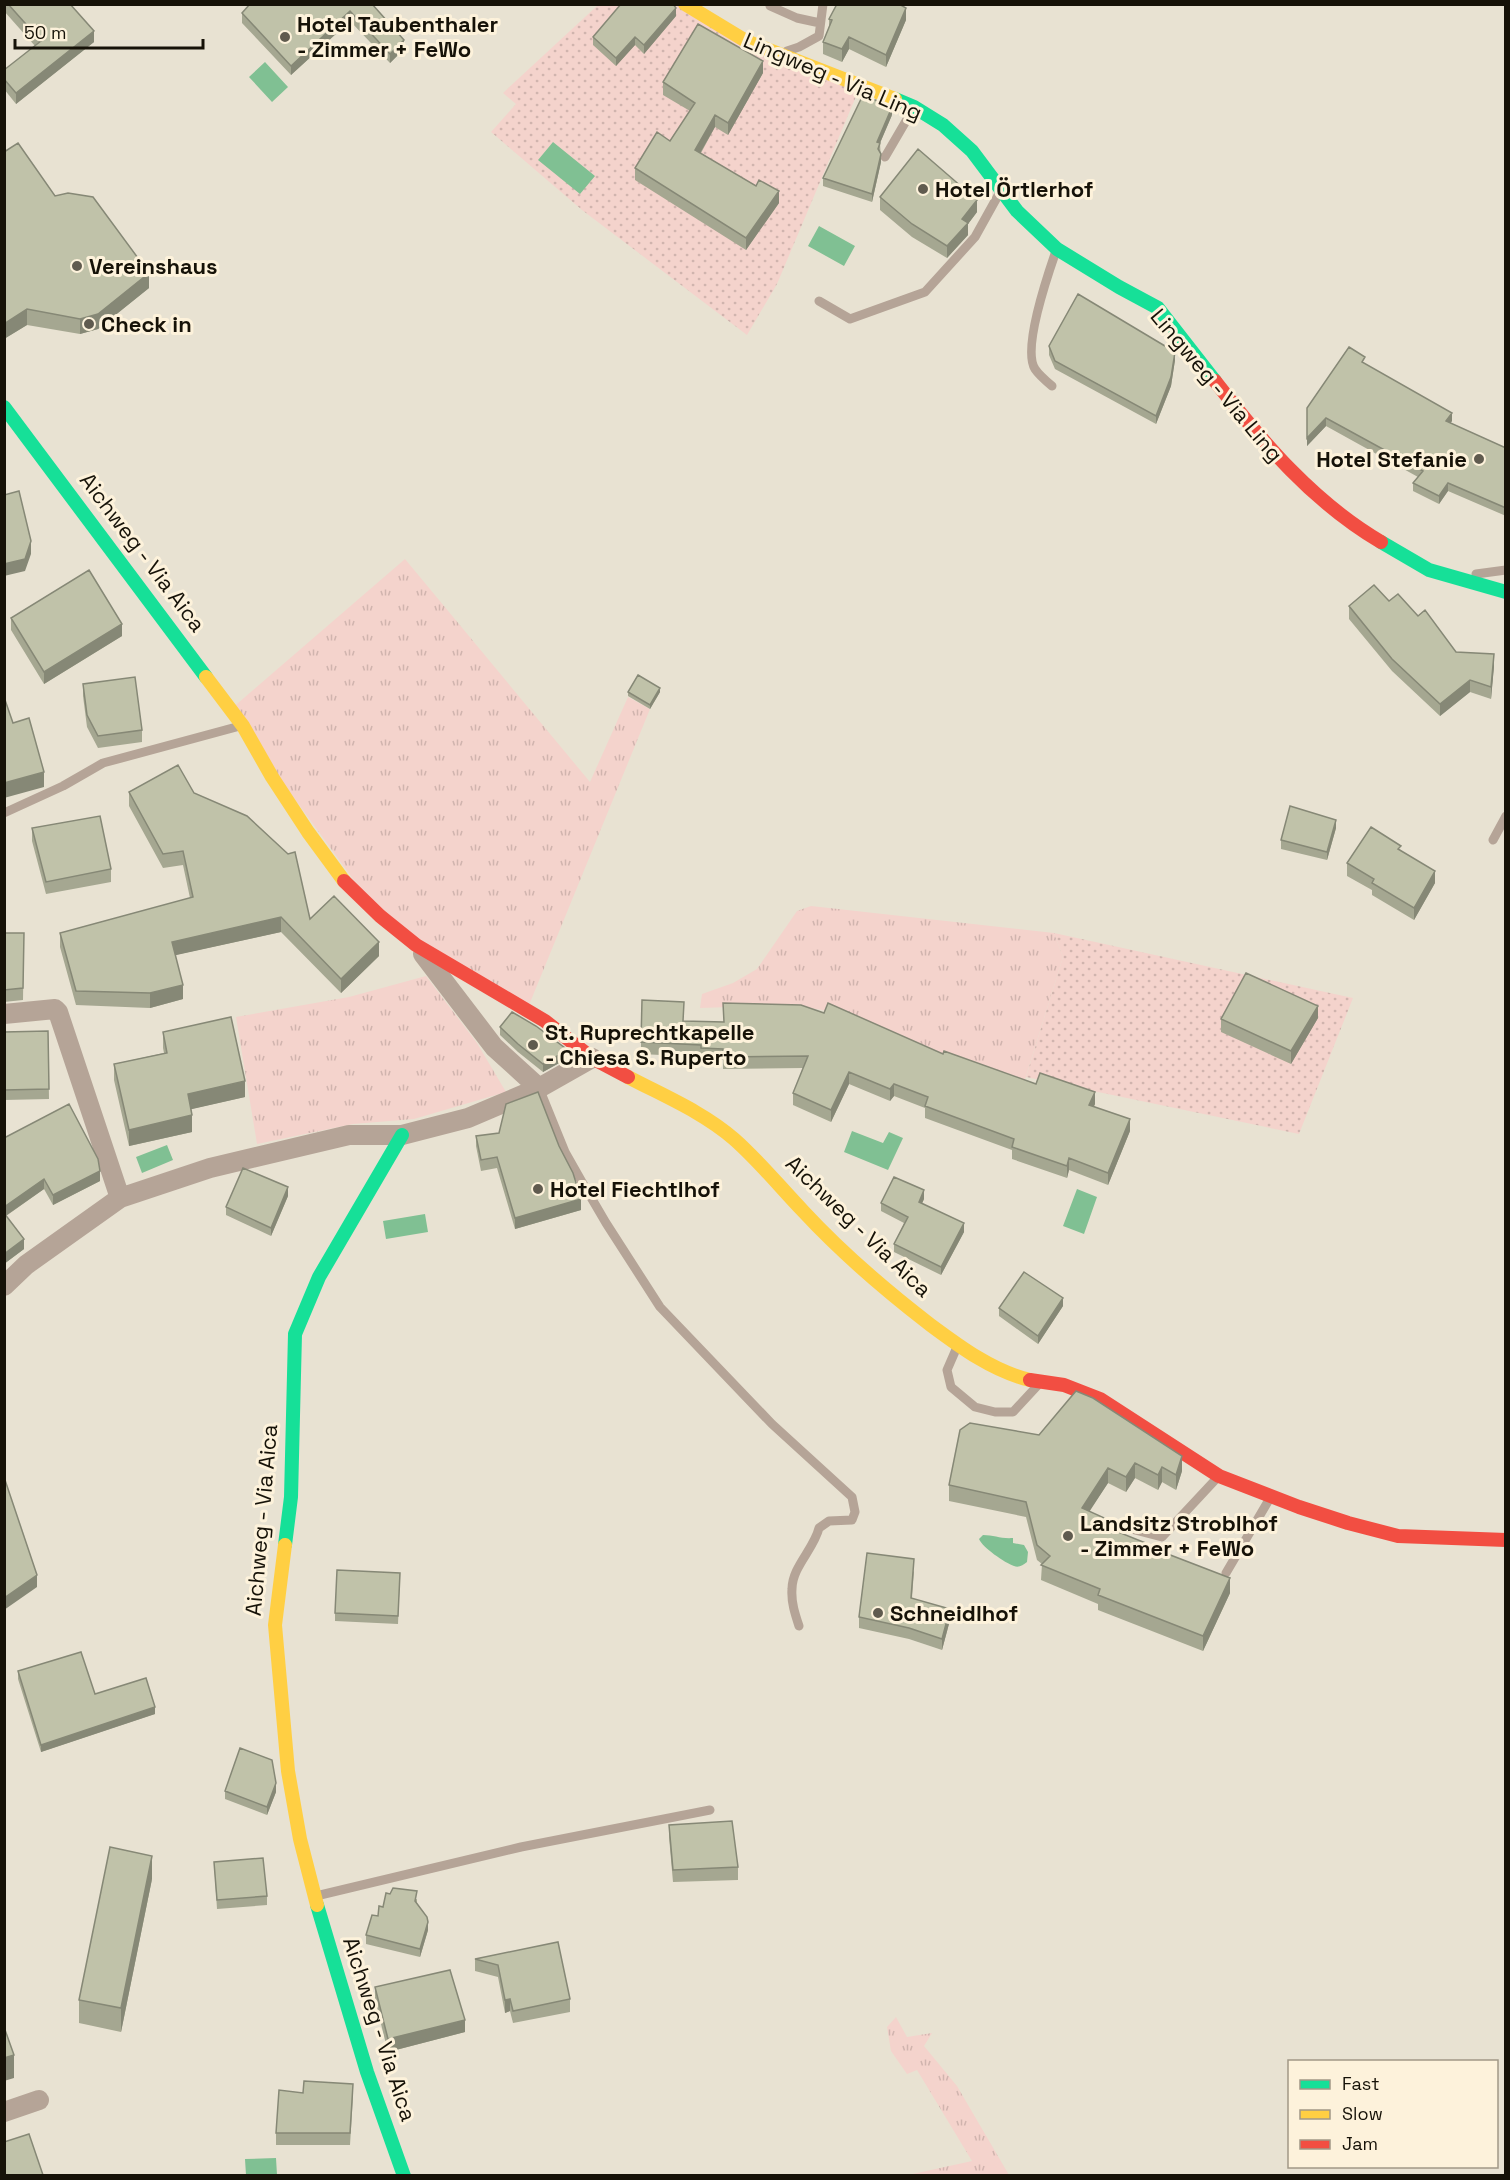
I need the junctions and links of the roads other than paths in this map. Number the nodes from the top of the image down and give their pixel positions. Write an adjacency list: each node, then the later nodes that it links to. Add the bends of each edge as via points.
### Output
1 (685, 4): 5 (street, Lingweg - Via Ling, via 746,41)
2 (823, 4): 4 (lane)
3 (770, 6): 4 (lane, via 797,18)
4 (820, 22): 5 (lane, via 819,36)
5 (779, 53): 6 (street, Lingweg - Via Ling)
6 (914, 107): 7 (lane); 8 (street, Lingweg - Via Ling, via 943,125 972,151)
7 (885, 157)
8 (1001, 190): 9 (street, Lingweg - Via Ling); 10 (lane, via 975,237 925,292 850,319)
9 (1057, 249): 11 (lane, via 1030,347 1034,368); 14 (street, Lingweg - Via Ling, via 1158,308 1287,468 1358,528 1429,570)
10 (819, 301)
11 (1052, 386)
12 (4, 407): 16 (street, Aichweg - Via Aica)
13 (1506, 570): 14 (lane, Lingweg - Via Ling)
14 (1453, 577): 15 (street, Lingweg - Via Ling)
15 (1506, 592)
16 (243, 726): 17 (lane, via 103,763); 20 (street, Aichweg - Via Aica, via 272,777 342,879)
17 (4, 813)
18 (1506, 816): 19 (lane)
19 (1493, 840)
20 (416, 945): 22 (street, Aichweg - Via Aica, via 545,1021); 23 (street, Aichweg - Via Aica, via 494,1047)
21 (4, 1014): 25 (street, via 55,1009 58,1012)
22 (592, 1058): 23 (street); 27 (street, Aichweg - Via Aica, via 695,1112 733,1138 882,1288)
23 (539, 1088): 24 (street, via 468,1118); 34 (lane, Aichweg - Via Aica, via 582,1182 660,1307 772,1424 852,1497 852,1520 829,1521 819,1527 816,1540 796,1574 791,1587)
24 (402, 1135): 25 (street, via 349,1135 210,1168); 36 (street, Aichweg - Via Aica, via 319,1277 295,1334 291,1497 275,1624 288,1771)
25 (120, 1198): 26 (street, via 26,1265)
26 (4, 1286)
27 (958, 1345): 28 (street, Aichweg - Via Aica, via 997,1369); 28 (lane, via 947,1370 951,1387 975,1407 1013,1412)
28 (1042, 1382): 29 (street, Aichweg - Via Aica, via 1064,1384 1100,1399)
29 (1218, 1476): 30 (street, Aichweg - Via Aica); 31 (lane, via 1162,1537)
30 (1271, 1496): 32 (street, Aichweg - Via Aica, via 1398,1536); 33 (lane)
31 (1125, 1524)
32 (1506, 1540)
33 (1226, 1573)
34 (799, 1626)
35 (710, 1810): 36 (lane, via 521,1847)
36 (314, 1897): 39 (street, Aichweg - Via Aica, via 363,2060)
37 (39, 2100): 38 (street)
38 (4, 2112)
39 (404, 2175)

